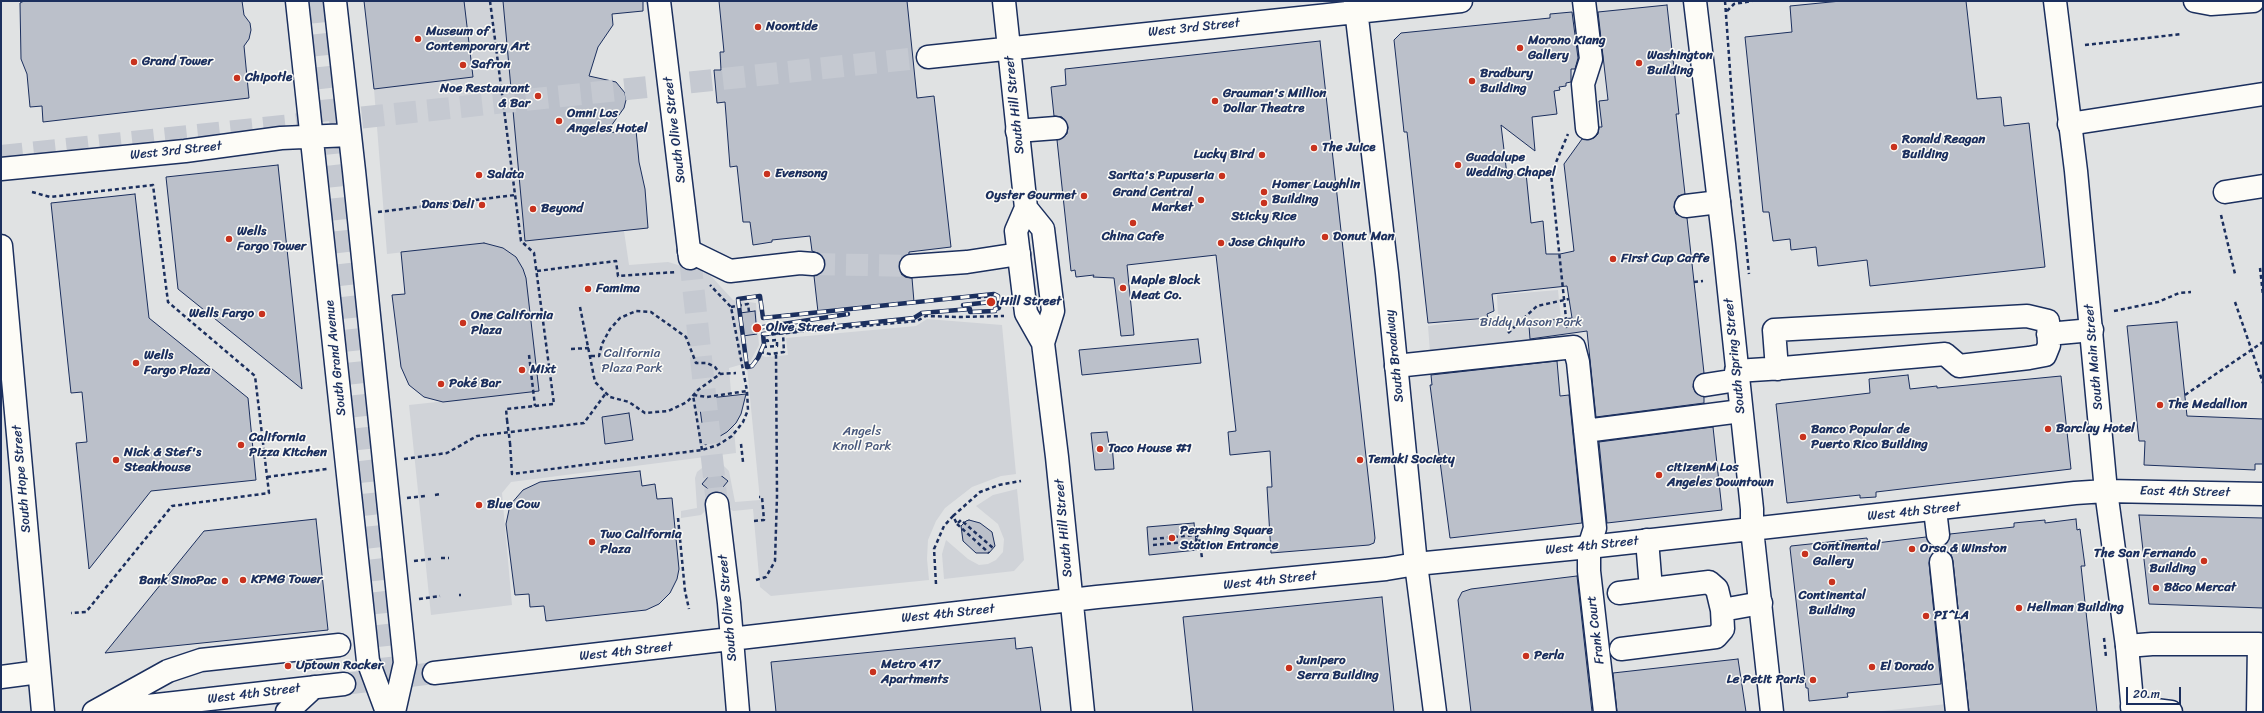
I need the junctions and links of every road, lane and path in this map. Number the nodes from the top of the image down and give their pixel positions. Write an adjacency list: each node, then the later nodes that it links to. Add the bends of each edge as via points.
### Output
1 (297, 1): 25 (main road, South Grand Avenue)
2 (335, 1): 24 (main road)
3 (490, 1): 30 (path)
4 (659, 1): 38 (main road, South Olive Street)
5 (1004, 1): 17 (main road, South Hill Street)
6 (1461, 1): 14 (main road, West 3rd Street)
7 (1584, 1): 21 (main road, via 1591,59 1583,84)
8 (1695, 1): 31 (main road, South Spring Street)
9 (1725, 1): 10 (path, via 1726,11 1734,4)
10 (1752, 1)
11 (2055, 1): 20 (main road, South Main Street)
12 (2194, 1): 13 (main road, via 2211,4)
13 (2253, 1)
14 (1355, 6): 17 (main road, West 3rd Street); 76 (main road, South Broadway)
15 (2182, 34): 16 (path)
16 (2085, 45)
17 (1009, 48): 18 (main road, West 3rd Street); 23 (main road, South Hill Street)
18 (928, 57)
19 (2263, 94): 20 (main road)
20 (2069, 124): 60 (main road, South Main Street)
21 (1577, 127): 52 (path, via 1568,133 1551,174)
22 (1056, 128): 23 (main road)
23 (1018, 131): 33 (main road, South Hill Street)
24 (350, 135): 25 (main road, West 3rd Street); 153 (main road, via 405,663)
25 (311, 136): 26 (main road, West 3rd Street); 152 (main road, South Grand Avenue, via 368,661)
26 (1, 170)
27 (2263, 186): 29 (main road)
28 (32, 192): 95 (path, via 50,197 153,185 168,302 254,376)
29 (2225, 192)
30 (516, 195): 34 (path); 42 (path, via 521,241 534,253)
31 (1719, 202): 32 (main road); 80 (main road, South Spring Street)
32 (1686, 206)
33 (1026, 208): 37 (main road, South Hill Street, via 1016,231); 65 (main road, South Hill Street, via 1043,229 1053,311)
34 (377, 212)
35 (2221, 215): 43 (path)
36 (1, 246): 141 (main road, South Hope Street)
37 (1019, 254): 40 (main road, via 967,262); 65 (main road, South Hill Street, via 1026,313)
38 (686, 261): 39 (main road, via 730,271 800,263); 42 (path, via 672,271 618,276 616,261)
39 (813, 264)
40 (911, 266)
41 (2260, 268): 48 (path)
42 (537, 271): 87 (path, via 554,404)
43 (2235, 274)
44 (1703, 281): 46 (path)
45 (705, 282): 55 (path)
46 (1694, 282)
47 (2191, 292): 56 (path)
48 (2263, 295)
49 (992, 296): 50 (path)
50 (977, 298)
51 (1570, 299): 52 (path)
52 (1563, 300): 62 (path, via 1537,306 1509,333); 66 (path, via 1567,331)
53 (2236, 302): 70 (path)
54 (580, 307): 68 (path)
55 (731, 307): 57 (path, via 748,304); 83 (path)
56 (2114, 311)
57 (749, 312)
58 (1004, 316): 61 (path, via 926,316 917,321)
59 (1940, 322): 63 (main road, via 2027,316 2048,321); 73 (main road); 77 (main road, via 1774,330)
60 (2092, 330): 63 (main road); 97 (main road, South Main Street)
61 (783, 334): 67 (path, via 766,335 767,341 777,340 777,346); 72 (path, via 784,352)
62 (1501, 334)
63 (2048, 334): 73 (main road, via 2050,345 2045,355 1959,366)
64 (2263, 342): 70 (path)
65 (1043, 343): 132 (main road, South Hill Street)
66 (1581, 346): 76 (main road); 89 (main road, Frank Court, via 1578,362)
67 (763, 347)
68 (589, 348): 69 (path); 75 (path)
69 (572, 349)
70 (2252, 350): 81 (path); 86 (path)
71 (760, 352): 72 (path)
72 (776, 353): 126 (path, via 775,562 766,577)
73 (1945, 354): 77 (main road)
74 (529, 355): 87 (path)
75 (591, 356): 79 (path, via 599,356 610,329 620,318 636,311 651,312 686,337 696,363 707,363 715,367); 84 (path, via 595,382)
76 (1396, 366): 125 (main road, South Broadway)
77 (1776, 368): 80 (main road)
78 (736, 373): 79 (path)
79 (720, 374): 85 (path)
80 (1737, 375): 82 (main road); 88 (main road, South Spring Street)
81 (2263, 383)
82 (1705, 385)
83 (747, 391): 85 (path, via 707,397); 91 (path, via 748,410 743,422 732,436 718,445)
84 (606, 393): 85 (path, via 610,397 629,402 645,413 668,411 687,402); 92 (path, via 584,423 476,436 447,453)
85 (693, 395): 91 (path)
86 (2185, 395)
87 (535, 406): 91 (path, bridge, via 506,409 512,474)
88 (1741, 411): 89 (main road); 110 (main road, South Spring Street)
89 (1585, 430): 116 (main road, Frank Court, via 1595,528)
90 (741, 444): 93 (path)
91 (702, 450)
92 (404, 459)
93 (743, 462)
94 (334, 468): 95 (path)
95 (267, 477): 136 (path, via 269,493 172,506 86,612)
96 (1021, 481): 106 (path, via 999,484 980,492)
97 (2106, 491): 99 (main road, East 4th Street); 105 (main road, West 4th Street); 139 (main road, South Main Street)
98 (442, 494): 100 (path)
99 (2263, 494)
100 (435, 495)
101 (425, 496): 103 (path)
102 (759, 497): 108 (path, via 762,496 764,520)
103 (407, 498)
104 (717, 504): 137 (main road, South Olive Street)
105 (1935, 510): 110 (main road, West 4th Street); 111 (main road)
106 (953, 516): 109 (path); 127 (path, via 944,526 934,549)
107 (678, 518): 134 (path)
108 (754, 521)
109 (957, 524): 117 (path, via 962,520); 118 (path)
110 (1752, 529): 114 (main road, West 4th Street); 133 (main road, South Spring Street)
111 (1938, 536)
112 (1197, 538): 113 (path, via 1195,535); 115 (path, via 1196,541); 121 (path, via 1199,537)
113 (1153, 539)
114 (1647, 540): 116 (main road, West 4th Street); 128 (main road)
115 (1153, 545)
116 (1589, 547): 125 (main road, West 4th Street); 157 (main road, Frank Court, via 1589,572)
117 (994, 548)
118 (989, 552)
119 (441, 558): 120 (path)
120 (449, 558)
121 (1202, 558)
122 (431, 560): 123 (path)
123 (414, 561)
124 (1941, 562): 146 (main road)
125 (1416, 564): 132 (main road, West 4th Street); 156 (main road, South Broadway)
126 (756, 580)
127 (936, 584)
128 (1651, 589): 129 (main road); 135 (main road, via 1709,582 1717,589)
129 (1619, 592)
130 (440, 596): 131 (path)
131 (418, 599)
132 (1071, 601): 137 (main road, West 4th Street); 155 (main road, South Hill Street)
133 (1761, 603): 135 (main road); 158 (main road, South Spring Street)
134 (689, 610)
135 (1722, 610): 140 (main road, via 1723,629 1716,637)
136 (71, 613)
137 (732, 638): 142 (main road, West 4th Street); 154 (main road, South Olive Street)
138 (339, 645): 149 (main road, via 201,660 168,672)
139 (2127, 646): 147 (main road, South Main Street); 160 (main road, via 2259,644)
140 (1621, 649)
141 (39, 672): 143 (main road); 148 (main road, South Hope Street)
142 (434, 673)
143 (1, 677)
144 (344, 684): 145 (main road, West 4th Street)
145 (314, 687): 150 (main road, West 4th Street); 151 (main road, West 4th Street)
146 (1958, 700)
147 (2133, 710): 159 (main road)
148 (43, 712)
149 (94, 712)
150 (98, 712)
151 (287, 712)
152 (387, 712)
153 (394, 712)
154 (738, 712)
155 (1083, 712)
156 (1435, 712)
157 (1605, 712)
158 (1772, 712)
159 (2171, 712)
160 (2258, 712)

